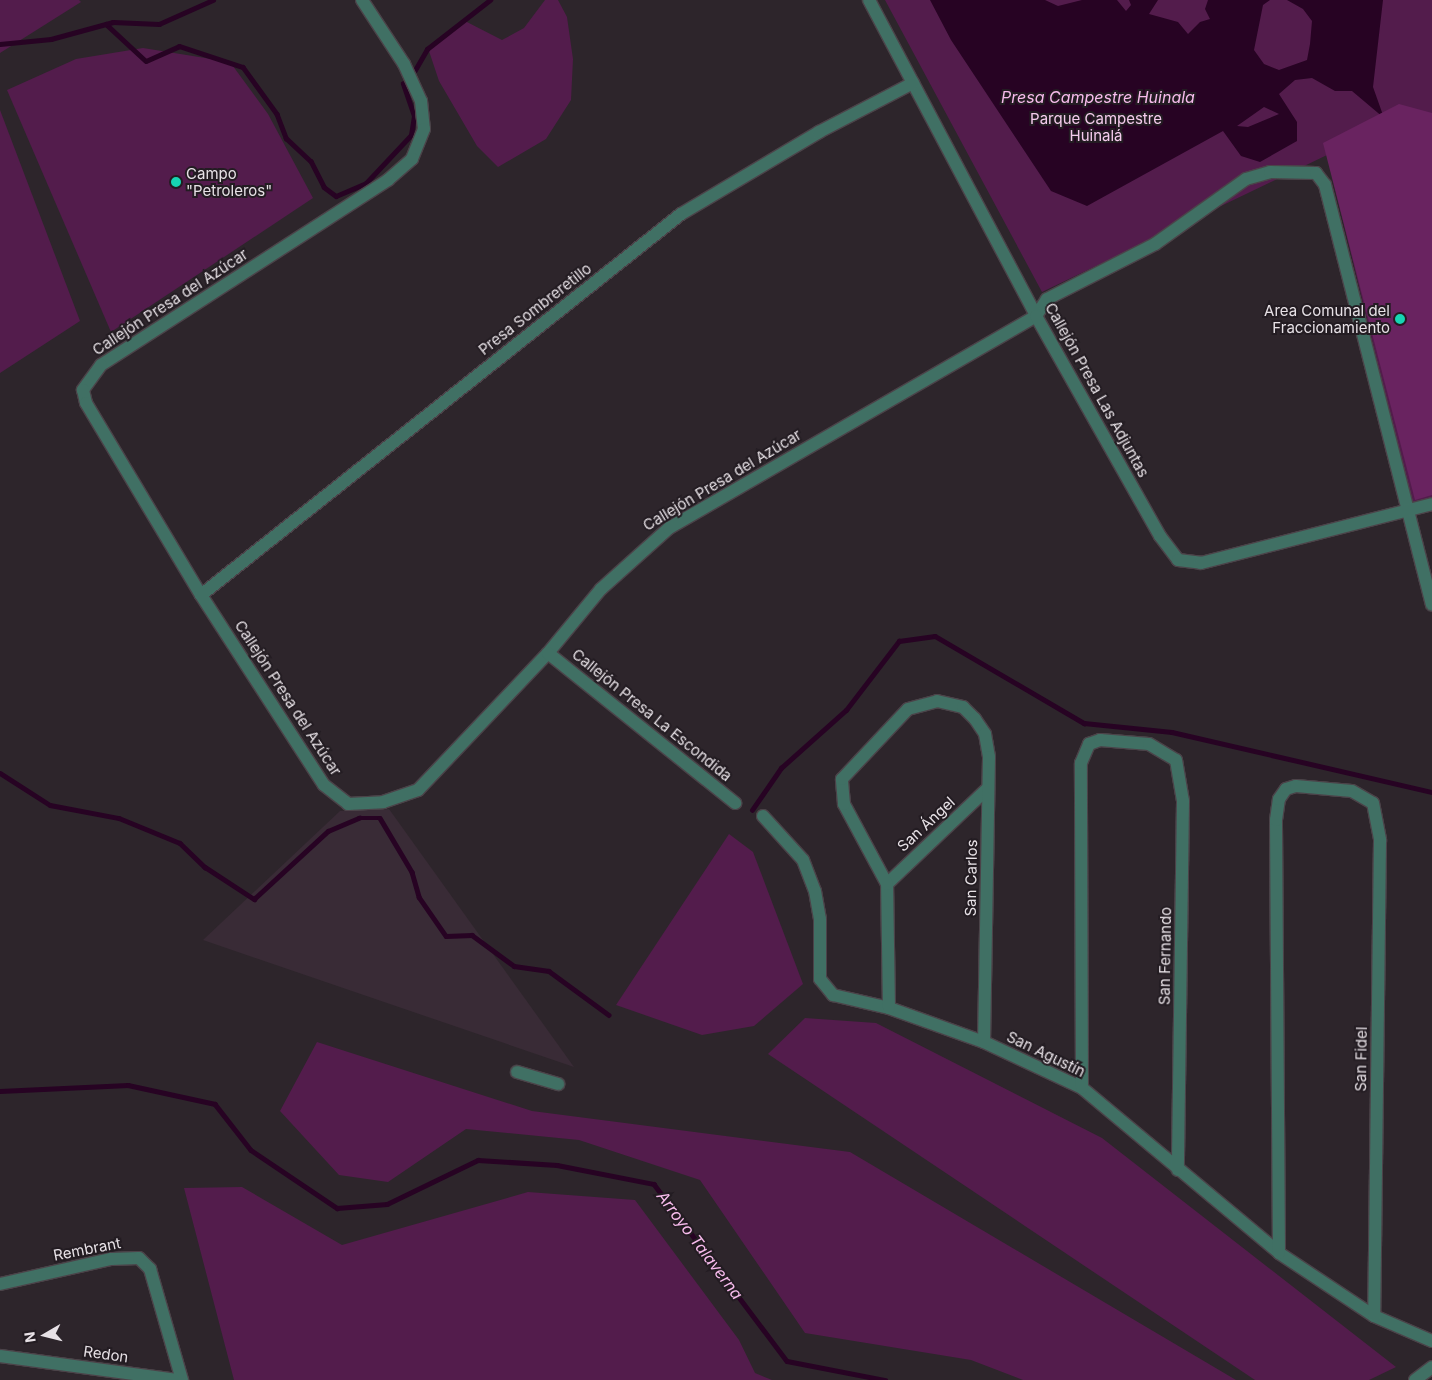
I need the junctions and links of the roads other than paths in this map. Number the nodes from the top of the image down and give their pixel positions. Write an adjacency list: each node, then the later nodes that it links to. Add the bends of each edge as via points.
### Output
1 (362, 0): 7 (street, Callejón Presa del Azúcar, via 404,64 421,101 424,128 412,159 388,180 101,365 87,378 83,390 86,403)
2 (869, 0): 3 (street, Callejón Presa Las Adjuntas)
3 (912, 83): 4 (street, Callejón Presa Las Adjuntas); 7 (street, Presa Sombreretillo, via 819,132 680,214)
4 (1036, 316): 6 (street, Callejón Presa Las Adjuntas, via 1160,536 1178,560 1200,563); 6 (street, via 1047,299 1155,244 1197,210 1246,179 1270,172 1316,173 1326,184); 9 (street, Callejón Presa del Azúcar, via 669,528 601,589)
5 (1432, 504): 6 (street, Callejón Presa Las Adjuntas)
6 (1408, 510): 8 (street)
7 (201, 595): 9 (street, Callejón Presa del Azúcar, via 324,785 348,804 383,802 418,790)
8 (1432, 605)
9 (548, 653): 11 (street, Callejón Presa La Escondida)
10 (988, 788): 13 (street, San Ángel); 13 (street, San Carlos, via 985,734 976,719 962,707 937,701 920,703 848,769 842,779 844,804); 15 (street, San Carlos)
11 (735, 803)
12 (763, 816): 14 (street, San Agustín, via 802,860 815,891 824,987 833,995)
13 (887, 884): 14 (street)
14 (889, 1008): 15 (street, San Agustín)
15 (984, 1042): 18 (street, San Agustín)
16 (517, 1072): 17 (street)
17 (558, 1084)
18 (1082, 1088): 19 (street, San Agustín); 19 (street, San Fernando, via 1081,770 1089,744 1100,740 1164,749 1176,760 1183,800)
19 (1178, 1170): 20 (street, San Agustín)
20 (1279, 1254): 22 (street, San Agustín); 22 (street, San Fidel, via 1276,820 1279,799 1286,790 1296,786 1352,791 1374,804 1380,840)
21 (0, 1284): 27 (street, Rembrant, via 111,1259 139,1258 150,1269)
22 (1374, 1316): 23 (street, San Agustín)
23 (1432, 1341)
24 (0, 1356): 26 (street, Redon)
25 (1432, 1367): 28 (street)
26 (178, 1380)
27 (182, 1380)
28 (1415, 1380)

